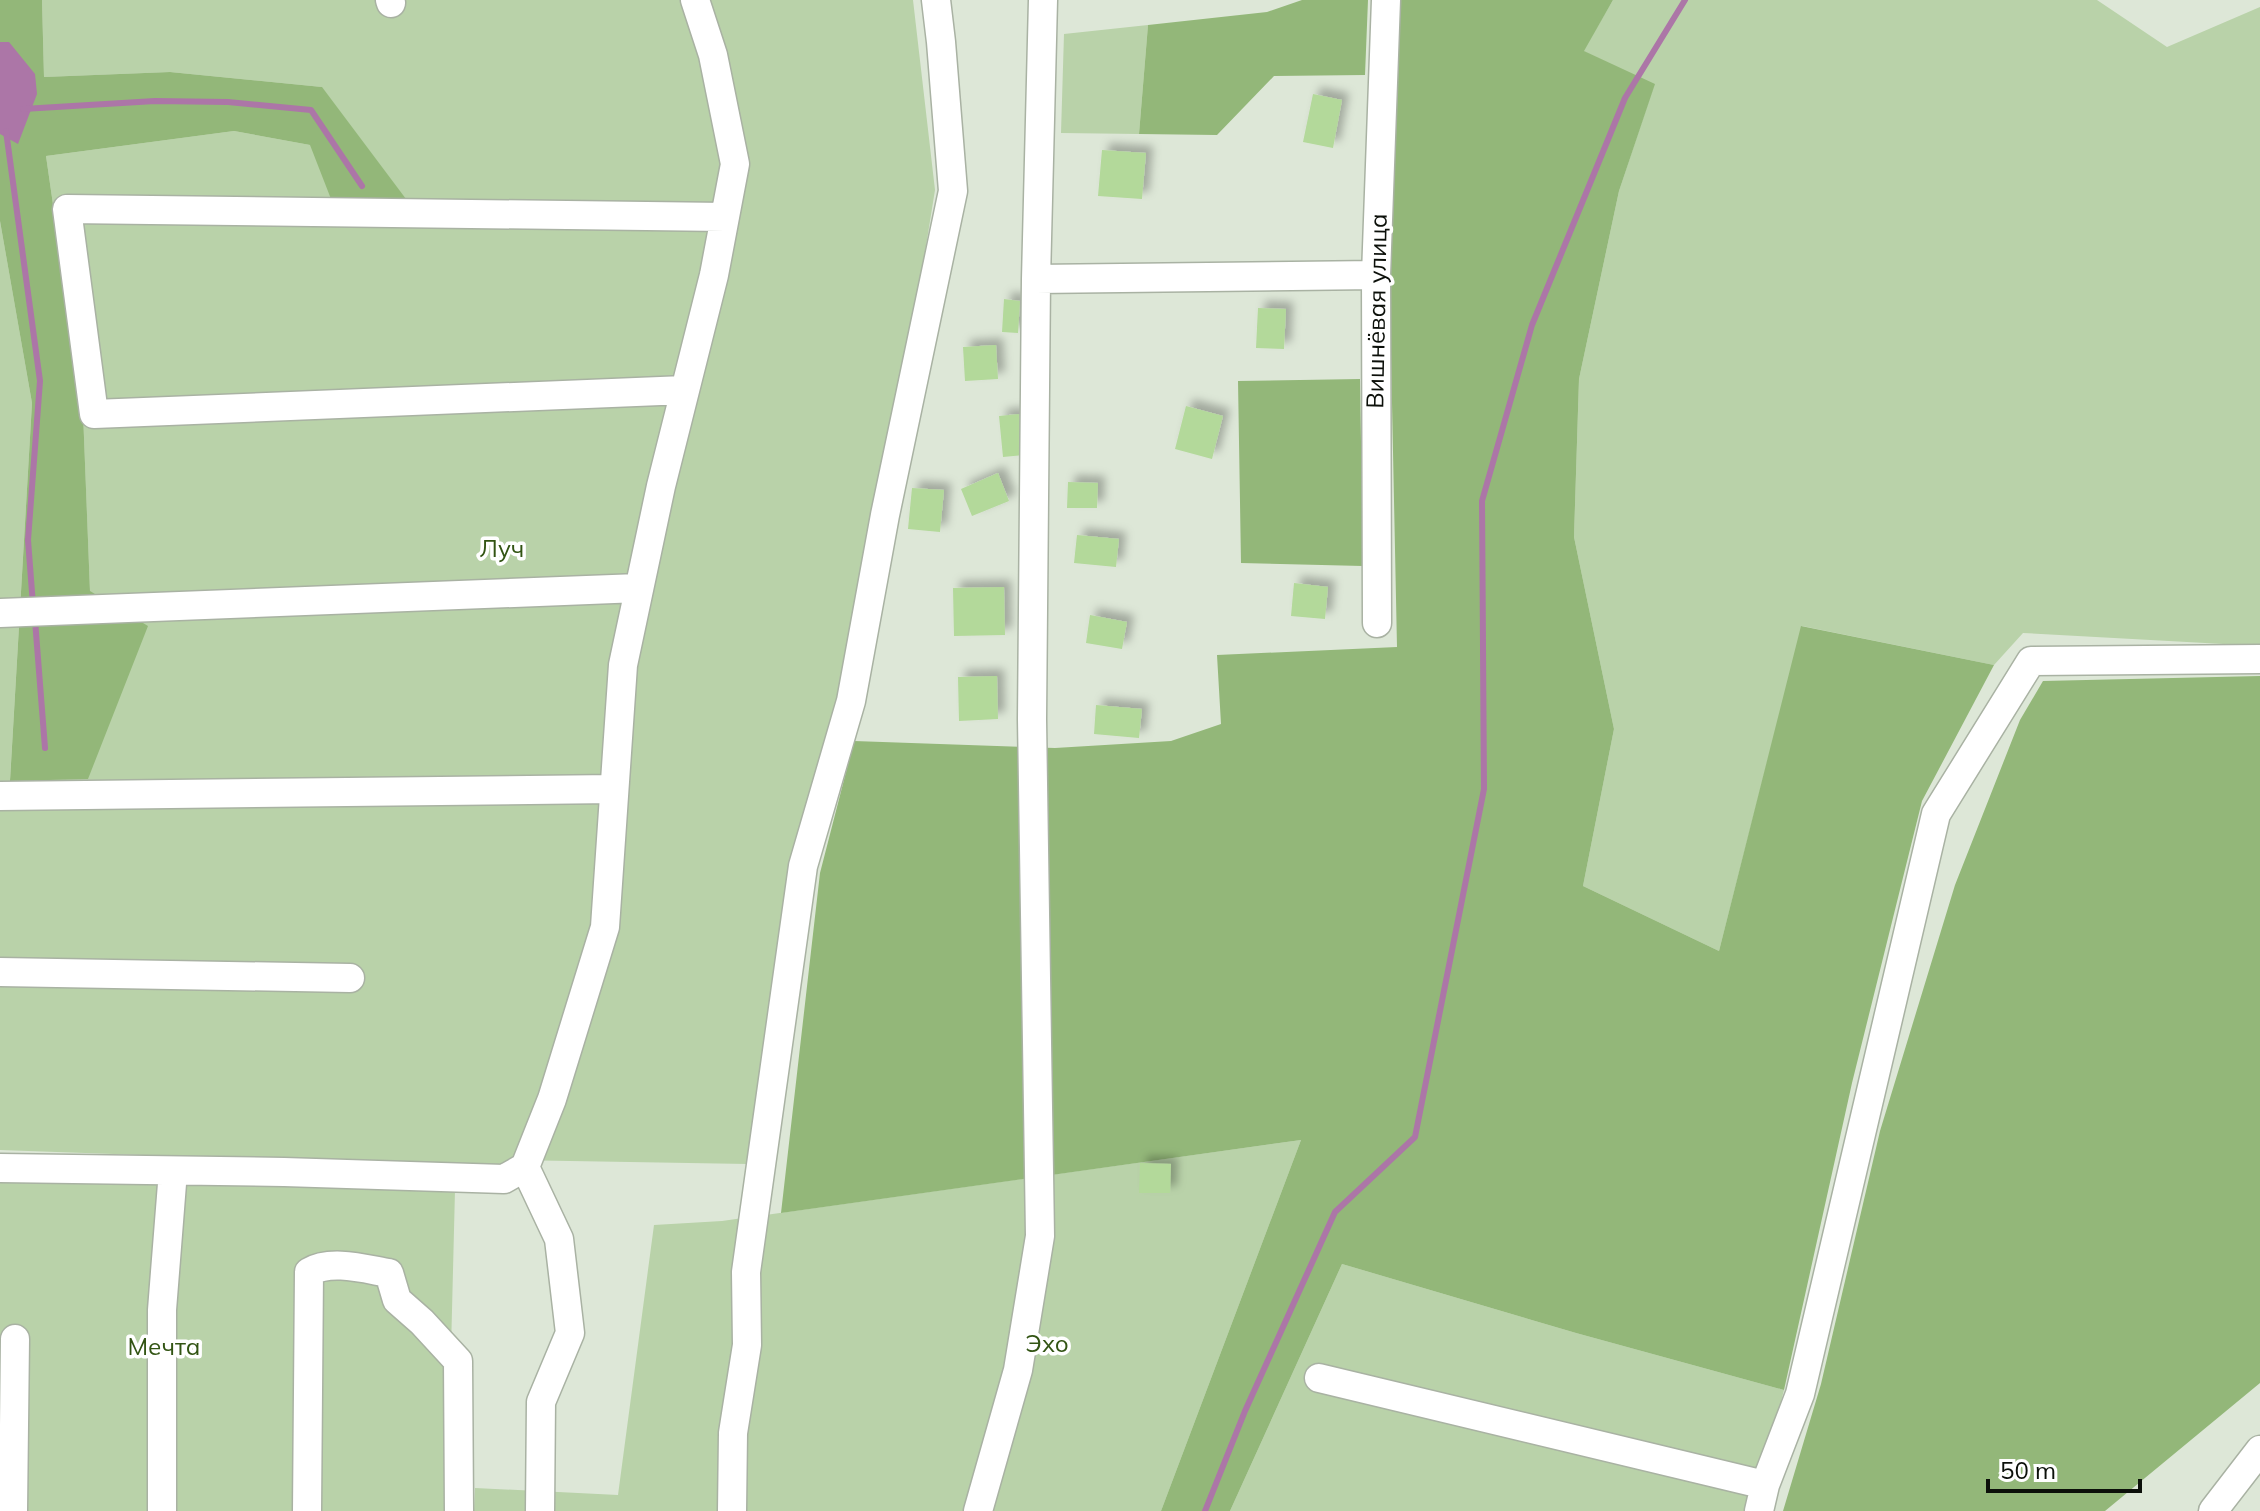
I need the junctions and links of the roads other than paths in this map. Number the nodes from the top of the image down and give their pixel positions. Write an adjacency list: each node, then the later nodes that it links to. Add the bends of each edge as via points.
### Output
1 (695, 0): 5 (street, via 713,55 735,164)
2 (936, 0): 29 (street, via 953,191 851,701 803,866 746,1272 747,1345 733,1433)
3 (1043, 0): 7 (street)
4 (1386, 0): 6 (street, Вишнёвая улица)
5 (725, 217): 8 (street); 8 (street, via 67,209 94,414)
6 (1376, 275): 7 (street); 11 (street, Вишнёвая улица)
7 (1036, 279): 30 (street, via 1032,719 1040,1236 1018,1370)
8 (685, 390): 9 (street)
9 (639, 588): 10 (street); 13 (street, via 623,665)
10 (23, 612)
11 (1377, 623)
12 (2260, 659): 23 (street, via 2031,661 1936,814 1800,1394)
13 (614, 789): 14 (street); 17 (street, via 605,927 552,1099)
14 (0, 796)
15 (0, 972): 16 (street)
16 (350, 978)
17 (525, 1167): 19 (street, via 504,1179); 28 (street, via 559,1239 570,1333 541,1402)
18 (0, 1168): 19 (street)
19 (173, 1171): 25 (street, via 162,1310)
20 (15, 1339): 24 (street)
21 (1319, 1378): 23 (street)
22 (2260, 1450): 31 (street)
23 (1762, 1498)
24 (13, 1511)
25 (162, 1511)
26 (307, 1511): 27 (street, via 309,1272 353,1266 389,1273 397,1300 458,1361)
27 (459, 1511)
28 (540, 1511)
29 (732, 1511)
30 (978, 1511)
31 (2213, 1511)

